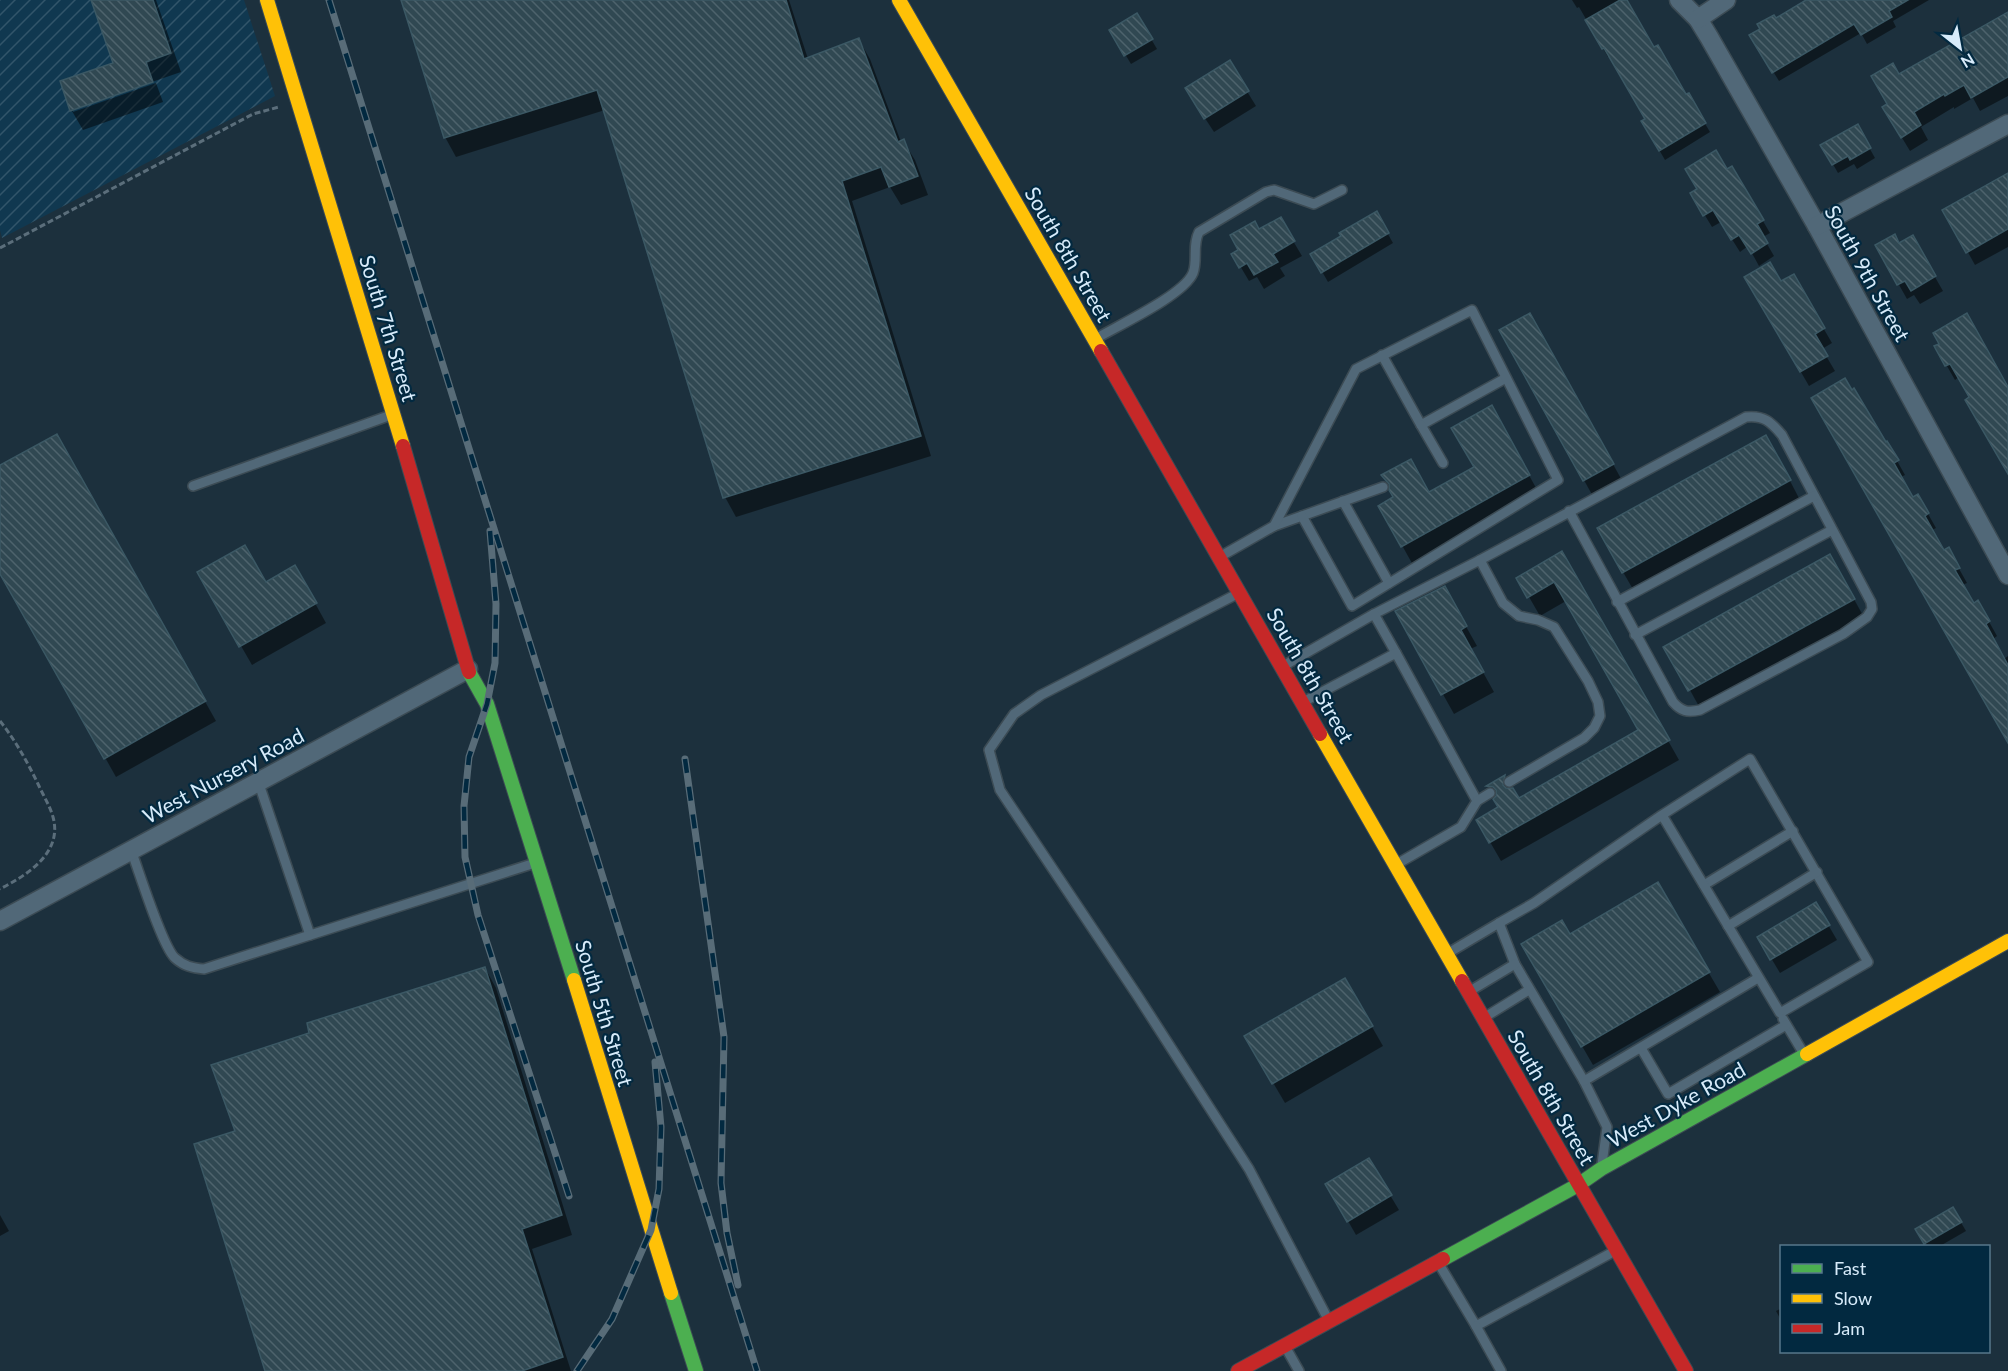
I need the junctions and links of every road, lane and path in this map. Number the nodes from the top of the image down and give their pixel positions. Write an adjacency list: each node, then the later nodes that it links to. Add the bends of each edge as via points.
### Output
1 (267, 0): 6 (street, South 7th Street)
2 (899, 0): 11 (street, South 8th Street)
3 (1679, 0): 5 (street, South 9th Street)
4 (1726, 0): 5 (street)
5 (1698, 19): 9 (street, South 9th Street)
6 (298, 102): 10 (path, via 253,114); 14 (street, South 7th Street)
7 (2008, 124): 9 (street)
8 (1342, 190): 11 (lane, via 1314,204 1279,191 1266,192 1199,232 1193,274 1186,285)
9 (1817, 226): 27 (street, South 9th Street)
10 (0, 248)
11 (1094, 339): 25 (street, South 8th Street)
12 (1382, 355): 13 (lane, via 1472,310); 15 (lane); 23 (lane, via 1356,369)
13 (1506, 378): 15 (lane); 28 (lane, via 1558,480)
14 (393, 415): 17 (lane); 35 (street, South 7th Street)
15 (1421, 425): 16 (lane)
16 (1443, 464)
17 (193, 486)
18 (1383, 487): 20 (lane)
19 (1814, 496): 21 (lane, via 1782,435 1770,421 1756,416 1746,417); 24 (lane); 30 (lane)
20 (1343, 501): 22 (lane); 28 (lane)
21 (1569, 512): 26 (lane); 30 (lane)
22 (1302, 516): 23 (lane); 28 (lane, via 1352,606)
23 (1274, 526): 25 (lane)
24 (1832, 530): 32 (lane); 32 (lane, via 1871,602 1867,617 1843,634 1710,705 1690,713 1680,710)
25 (1218, 557): 29 (street, South 8th Street)
26 (1480, 560): 31 (lane); 39 (lane, via 1503,603 1519,616 1554,627 1588,681 1600,716 1584,738)
27 (2008, 575)
28 (1389, 583)
29 (1239, 593): 34 (street, South 8th Street); 70 (lane, via 1041,695 1014,714 989,750 1000,790 1249,1169)
30 (1617, 602): 32 (lane)
31 (1374, 614): 33 (lane); 34 (lane)
32 (1635, 634)
33 (1396, 653): 36 (lane); 41 (lane)
34 (1282, 667): 36 (street, South 8th Street)
35 (468, 669): 38 (street, West Nursery Road); 45 (street, South 5th Street, via 487,704)
36 (1302, 703): 46 (street, South 8th Street)
37 (0, 721): 49 (path, via 36,779 53,819 54,835 41,862)
38 (258, 782): 44 (street, West Nursery Road); 53 (lane)
39 (1509, 782)
40 (1490, 793): 41 (lane)
41 (1477, 801): 46 (lane, via 1461,827)
42 (1662, 815): 43 (lane, via 1750,759); 48 (lane); 51 (lane)
43 (1793, 831): 47 (lane); 48 (lane)
44 (131, 850): 50 (street, West Nursery Road); 53 (lane, via 173,957 190,968 204,969)
45 (537, 862): 53 (lane); 73 (street, South 5th Street)
46 (1395, 865): 55 (street, South 8th Street)
47 (1817, 872): 52 (lane); 60 (lane, via 1868,962)
48 (1704, 885): 52 (lane)
49 (0, 889)
50 (0, 921)
51 (1499, 923): 55 (lane); 56 (lane)
52 (1728, 926): 57 (lane)
53 (310, 935)
54 (2008, 941): 64 (street, West Dyke Road)
55 (1446, 955): 59 (street, South 8th Street)
56 (1515, 964): 58 (lane); 59 (lane)
57 (1758, 978): 60 (lane); 63 (lane)
58 (1530, 990): 61 (lane); 65 (lane)
59 (1468, 992): 61 (street, South 8th Street)
60 (1780, 1013): 62 (lane)
61 (1483, 1018): 67 (street, South 8th Street)
62 (1786, 1025): 63 (lane, via 1668,1094); 64 (lane)
63 (1641, 1048): 65 (lane)
64 (1805, 1056): 66 (street, West Dyke Road)
65 (1584, 1081): 66 (lane, via 1607,1128)
66 (1601, 1169): 67 (street, West Dyke Road)
67 (1578, 1185): 68 (street, South 8th Street); 69 (street, West Dyke Road)
68 (1616, 1250): 71 (lane); 77 (street, South 8th Street)
69 (1438, 1262): 70 (street, West Dyke Road); 71 (lane)
70 (1329, 1321): 72 (street, West Dyke Road)
71 (1476, 1326): 76 (lane)
72 (1284, 1346): 74 (street, West Dyke Road); 75 (lane)
73 (696, 1371)
74 (1238, 1371)
75 (1299, 1371)
76 (1501, 1371)
77 (1686, 1371)

